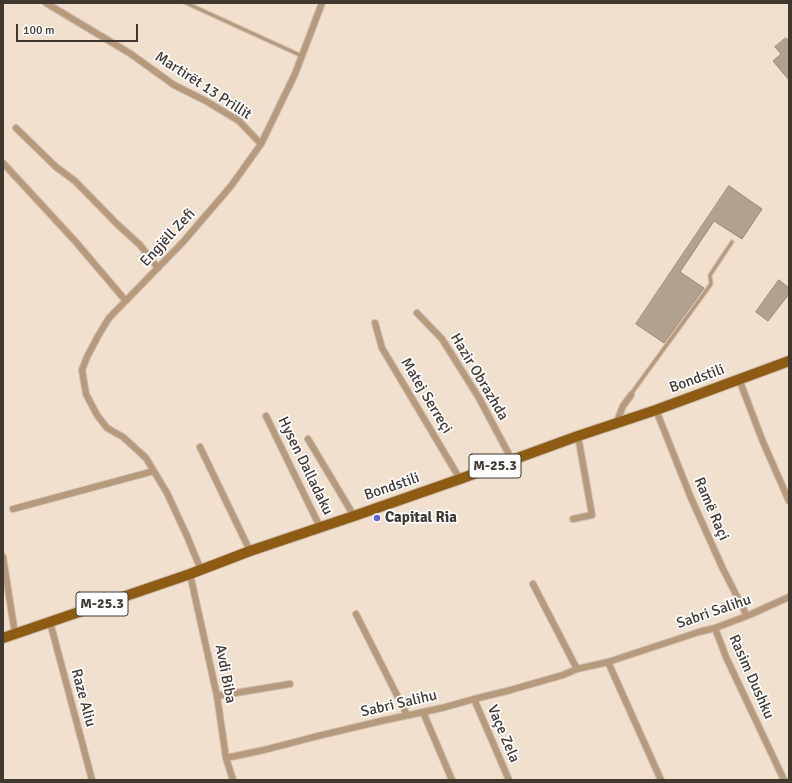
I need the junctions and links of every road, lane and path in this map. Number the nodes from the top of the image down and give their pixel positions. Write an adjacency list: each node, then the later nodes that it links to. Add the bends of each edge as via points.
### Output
1 (46, 3): 6 (street, Martirët 13 Prillit, via 131,54 174,85 239,121)
2 (186, 3): 4 (lane)
3 (322, 3): 4 (street, Engjëll Zefi)
4 (302, 56): 6 (street, Engjëll Zefi)
5 (16, 128): 9 (street, via 140,245)
6 (261, 144): 9 (street, Engjëll Zefi, via 231,186 184,242)
7 (3, 163): 10 (street)
8 (732, 242): 15 (lane, via 710,275 711,284)
9 (158, 268): 10 (street, Engjëll Zefi)
10 (126, 300): 23 (street, Engjëll Zefi, via 109,318 82,370 86,394 97,416 107,428 123,437 146,458)
11 (417, 313): 22 (street, Hazir Obrazhda, via 442,338 479,398)
12 (375, 323): 24 (street, Matej Serreçi, via 382,348)
13 (789, 361): 14 (main road, Bondstili / M-25.3)
14 (739, 380): 16 (main road, Bondstili / M-25.3); 25 (street)
15 (631, 395): 18 (street, via 623,406)
16 (656, 410): 18 (main road, Bondstili / M-25.3); 37 (street, Ramë Raçi, via 694,506)
17 (266, 416): 29 (street, Hysen Dalladaku)
18 (616, 424): 19 (main road, Bondstili / M-25.3)
19 (578, 436): 22 (main road, Bondstili / M-25.3); 28 (street, via 592,515)
20 (308, 439): 27 (street)
21 (200, 448): 30 (street)
22 (512, 460): 24 (main road, Bondstili / M-25.3)
23 (154, 471): 26 (street); 32 (street, Engjëll Zefi, via 167,493)
24 (460, 479): 27 (main road, Bondstili / M-25.3)
25 (789, 501)
26 (13, 509)
27 (354, 516): 29 (main road, Bondstili / M-25.3)
28 (573, 519)
29 (320, 527): 30 (main road, Bondstili / M-25.3)
30 (250, 551): 32 (main road, Bondstili / M-25.3)
31 (3, 558): 40 (street)
32 (201, 570): 33 (main road, Bondstili / M-25.3)
33 (190, 574): 38 (main road, Bondstili / M-25.3); 45 (street, Avdi Biba)
34 (533, 584): 43 (street)
35 (789, 597): 37 (street, Sabri Salihu)
36 (356, 614): 48 (street)
37 (747, 616): 39 (street, Sabri Salihu)
38 (50, 622): 40 (main road, Bondstili / M-25.3); 50 (street, Raze Aliu)
39 (715, 628): 42 (street, Sabri Salihu); 55 (street, Rasim Dushku)
40 (15, 634): 41 (main road, Bondstili / M-25.3)
41 (3, 638)
42 (608, 662): 43 (street, Sabri Salihu); 54 (street)
43 (577, 669): 46 (street, Sabri Salihu, via 507,691)
44 (290, 684): 45 (street)
45 (217, 696): 49 (street, Avdi Biba)
46 (474, 698): 47 (street, Sabri Salihu); 53 (street, Vaçe Zela)
47 (423, 712): 48 (street, Sabri Salihu); 52 (street)
48 (407, 715): 49 (street, Sabri Salihu)
49 (226, 758): 51 (street, Avdi Biba)
50 (92, 780)
51 (233, 780)
52 (452, 780)
53 (509, 780)
54 (661, 780)
55 (784, 780)

